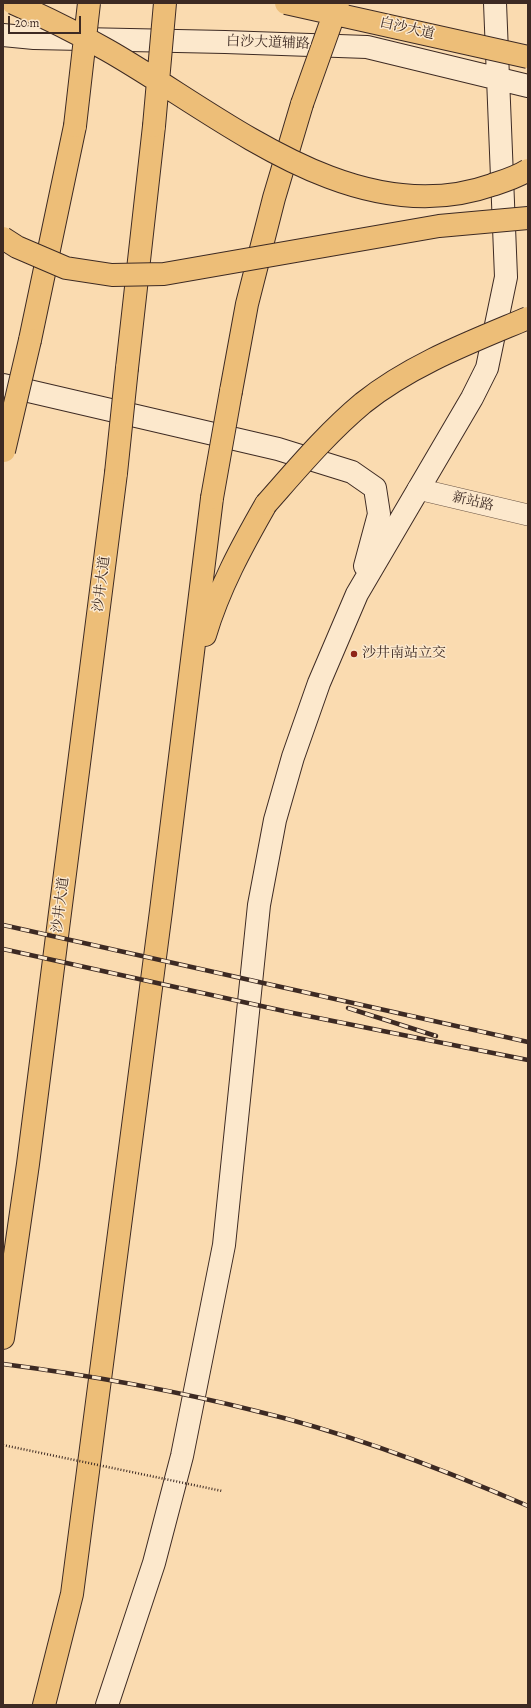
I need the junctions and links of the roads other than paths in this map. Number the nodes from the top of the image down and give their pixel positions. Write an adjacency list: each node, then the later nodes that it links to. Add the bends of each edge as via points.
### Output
1 (13, 3): 11 (highway, bridge, via 108,51 264,147 325,176 370,189 416,197 453,195 480,189)
2 (89, 3): 16 (highway, bridge, via 75,126)
3 (165, 3): 21 (highway, 沙井大道, bridge, via 116,472 28,1164)
4 (286, 3): 8 (highway, 白沙大道, bridge)
5 (338, 3): 20 (highway, bridge, via 302,104 274,198 247,304 212,498)
6 (495, 3): 9 (main road)
7 (3, 35): 9 (main road, 白沙大道辅路, via 367,47)
8 (528, 57)
9 (498, 79): 10 (main road, 白沙大道辅路); 17 (main road, via 506,277 487,368)
10 (528, 86)
11 (528, 170)
12 (528, 218): 13 (highway, bridge, via 439,226 164,274 112,275 66,268 17,247)
13 (3, 238)
14 (528, 318): 20 (highway, bridge, via 441,355 406,374 364,403 325,438 266,504 231,564 214,607)
15 (3, 385): 19 (main road, via 278,449 352,472 375,488 379,514)
16 (4, 454)
17 (418, 489): 18 (street, 新站路); 19 (main road)
18 (528, 515)
19 (357, 594): 23 (main road, via 319,683 293,757 275,820 259,905 224,1245 182,1456 154,1563)
20 (187, 693): 22 (highway, via 72,1594)
21 (3, 1338)
22 (44, 1705)
23 (107, 1705)

